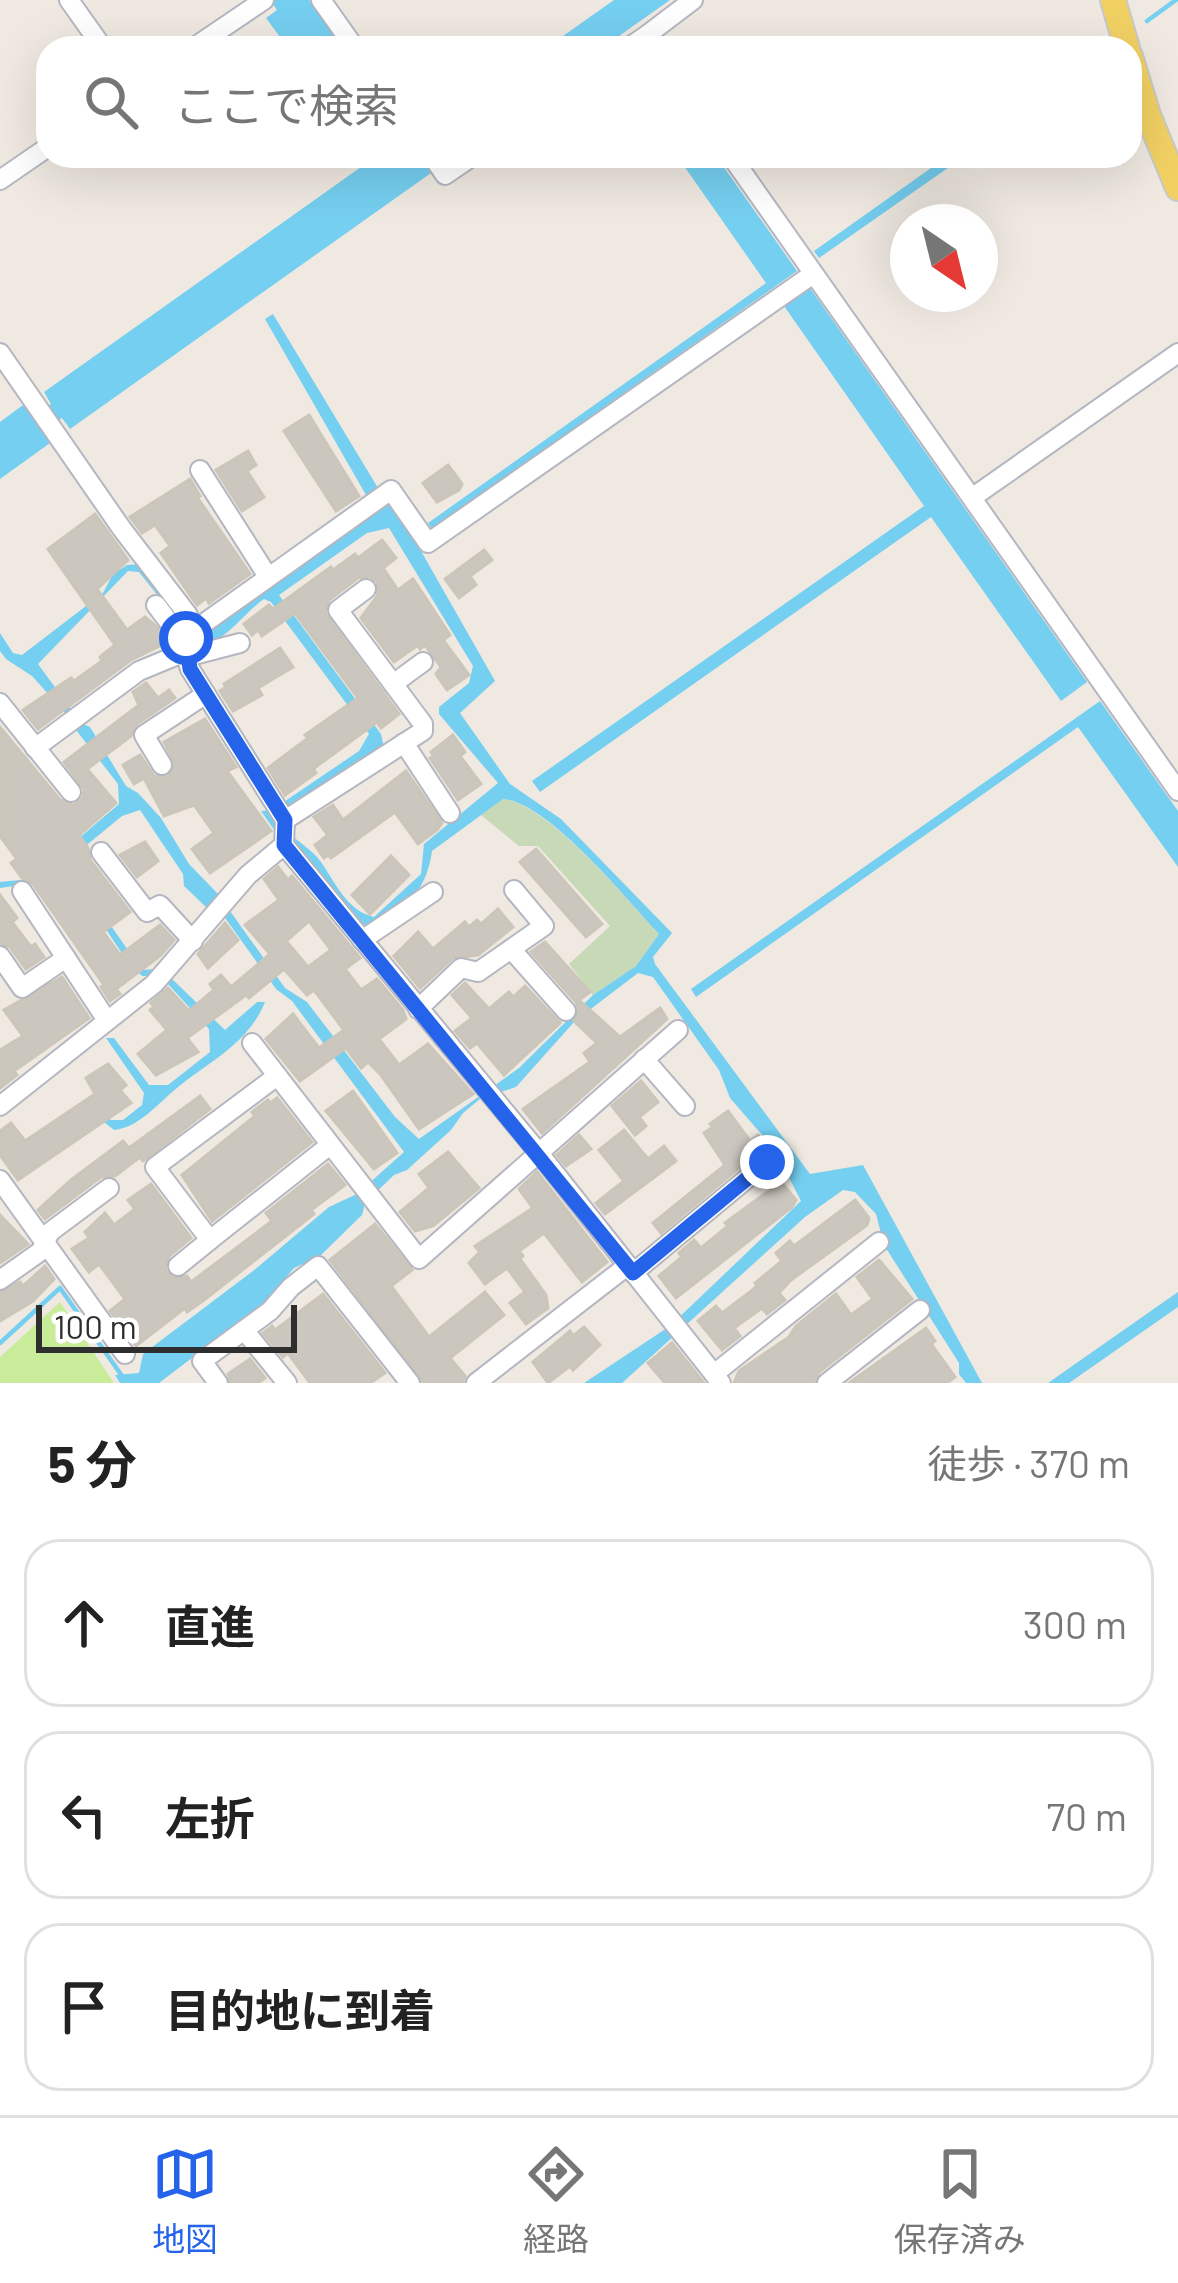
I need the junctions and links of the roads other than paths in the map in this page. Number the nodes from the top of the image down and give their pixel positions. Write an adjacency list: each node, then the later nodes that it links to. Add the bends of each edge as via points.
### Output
1 (69, 0): 6 (street)
2 (321, 0): 8 (street)
3 (693, 0): 9 (street)
4 (1113, 0): 10 (main road)
5 (252, 4): 7 (street)
6 (94, 36)
7 (210, 36)
8 (346, 36)
9 (657, 36)
10 (1124, 36)
11 (1142, 95): 15 (main road)
12 (36, 155): 14 (street)
13 (739, 168): 16 (street)
14 (0, 180)
15 (1178, 188)
16 (807, 266): 20 (street); 21 (street, via 428,543 391,490)
17 (0, 353): 24 (street, via 188,615)
18 (1178, 353): 20 (street)
19 (200, 470): 21 (street)
20 (973, 497): 33 (street)
21 (267, 575): 24 (street)
22 (366, 590): 27 (street, via 338,610)
23 (156, 605): 24 (street)
24 (187, 636): 25 (street); 28 (street, via 190,669); 31 (street)
25 (240, 644)
26 (423, 662): 27 (street)
27 (393, 684): 30 (street, via 423,724)
28 (206, 694): 32 (street, via 144,735); 36 (street)
29 (0, 703): 31 (street)
30 (404, 743): 35 (street); 36 (street)
31 (35, 748): 34 (street)
32 (161, 764)
33 (1178, 791)
34 (71, 793)
35 (450, 813)
36 (282, 825): 41 (street); 42 (street)
37 (101, 852): 42 (street, via 147,912 160,905)
38 (514, 890): 43 (street, via 544,926)
39 (22, 891): 45 (street)
40 (433, 892): 41 (street)
41 (362, 940): 46 (street)
42 (193, 941): 48 (street)
43 (511, 949): 46 (street, via 478,972 461,968); 47 (street)
44 (0, 956): 45 (street, via 22,988)
45 (66, 958): 48 (street)
46 (418, 1009): 56 (street)
47 (566, 1011)
48 (106, 1019): 53 (street)
49 (678, 1030): 51 (street)
50 (252, 1042): 52 (street)
51 (644, 1059): 54 (street); 56 (street)
52 (277, 1076): 55 (street); 60 (street, via 154,1167)
53 (0, 1106)
54 (685, 1106)
55 (330, 1145): 56 (street, via 419,1259); 60 (street)
56 (538, 1154): 64 (street)
57 (767, 1162): 64 (street)
58 (0, 1180): 62 (street)
59 (109, 1188): 62 (street)
60 (210, 1240): 63 (street)
61 (879, 1242): 69 (street)
62 (45, 1243): 65 (street); 68 (street)
63 (178, 1267)
64 (630, 1270): 69 (street); 73 (street)
65 (0, 1280)
66 (920, 1310): 74 (street)
67 (244, 1330): 70 (street, via 202,1361); 71 (street); 72 (street, via 318,1266)
68 (125, 1354)
69 (717, 1379)
70 (218, 1383)
71 (287, 1383)
72 (410, 1383)
73 (476, 1383)
74 (827, 1383)

